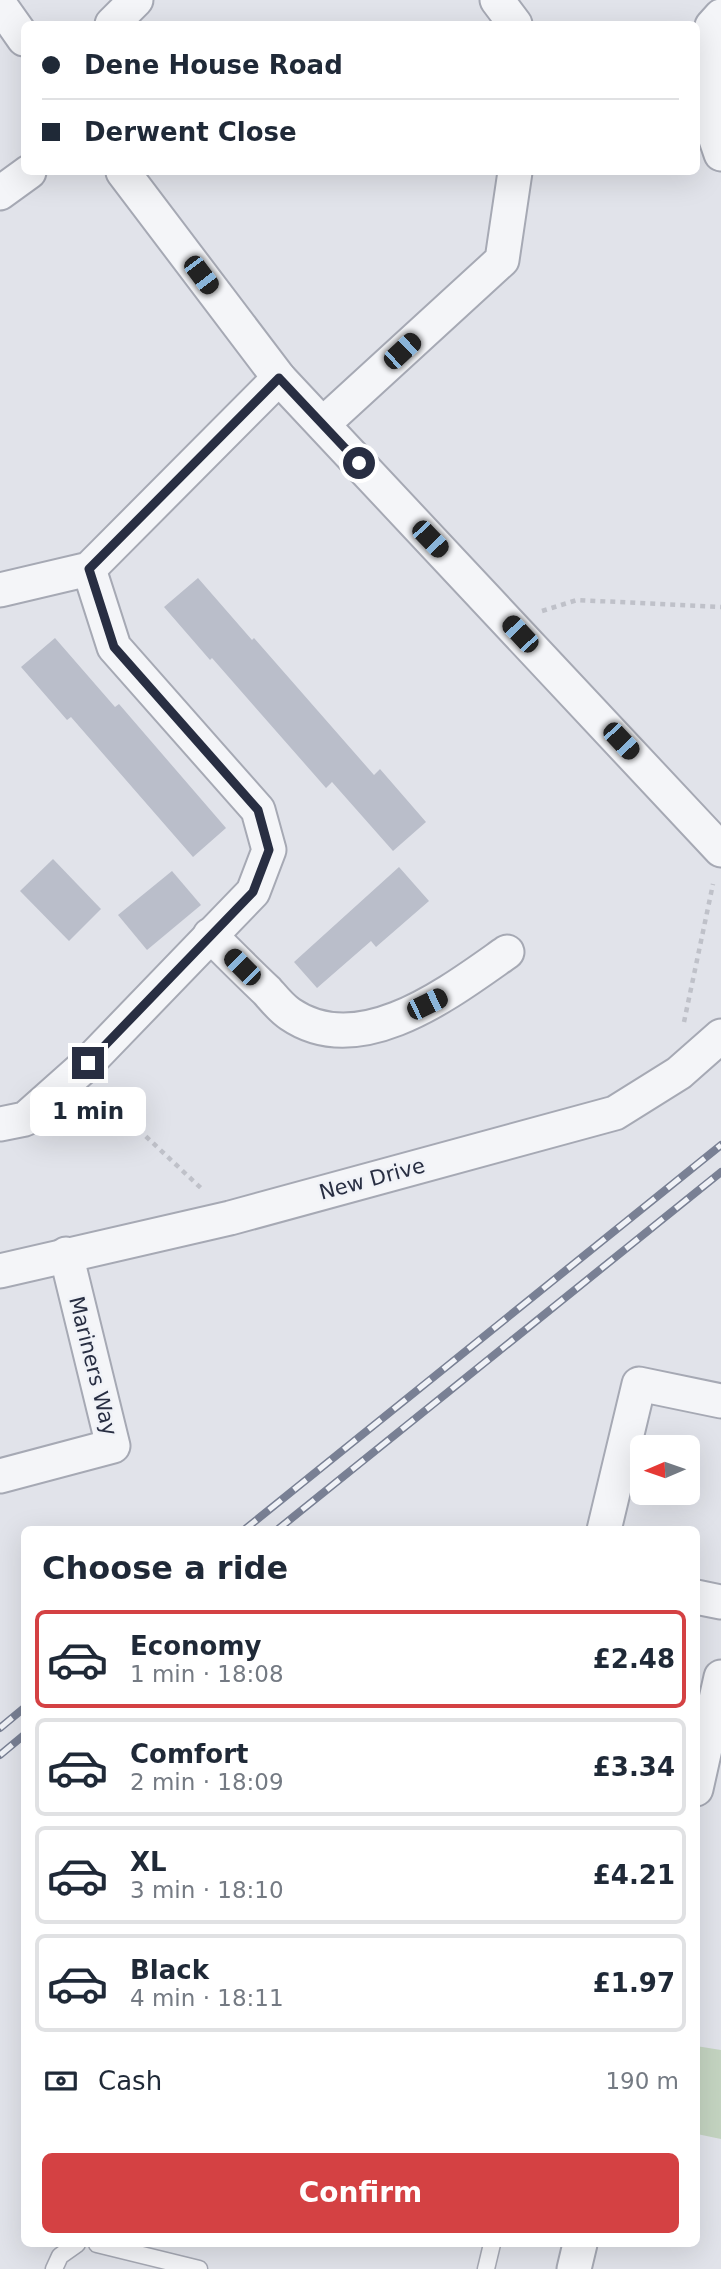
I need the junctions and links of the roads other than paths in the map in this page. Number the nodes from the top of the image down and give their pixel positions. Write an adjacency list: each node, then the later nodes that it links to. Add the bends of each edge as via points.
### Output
1 (136, 0): 5 (street)
2 (497, 0): 6 (street)
3 (0, 5): 7 (street)
4 (721, 16): 8 (street, via 712,26 709,119)
5 (115, 21)
6 (513, 21)
7 (21, 35)
8 (721, 154)
9 (25, 175): 12 (street)
10 (125, 175): 13 (street)
11 (515, 175): 14 (street, via 502,260)
12 (0, 193)
13 (279, 378): 14 (street); 15 (street)
14 (323, 424): 17 (street)
15 (89, 569): 16 (street); 18 (street, via 114,647 258,810 269,850 253,892)
16 (0, 590)
17 (721, 850)
18 (210, 935): 19 (street, via 290,1014 327,1030 384,1024 448,993); 21 (street, via 88,1063 25,1119)
19 (507, 952)
20 (721, 1036): 22 (street, New Drive, via 690,1064 615,1113 230,1218)
21 (0, 1124)
22 (66, 1254): 23 (street, New Drive); 25 (street, Mariners Way, via 113,1446)
23 (0, 1271)
24 (721, 1401): 26 (street, via 639,1384)
25 (0, 1476)
26 (605, 1526)
27 (700, 1598): 28 (street)
28 (721, 1602)
29 (721, 1678): 30 (street)
30 (700, 1768)
31 (73, 2247): 35 (lane, via 60,2256)
32 (109, 2247): 36 (lane)
33 (491, 2247): 37 (lane)
34 (579, 2247): 38 (street)
35 (54, 2269)
36 (199, 2269)
37 (486, 2269)
38 (574, 2269)

